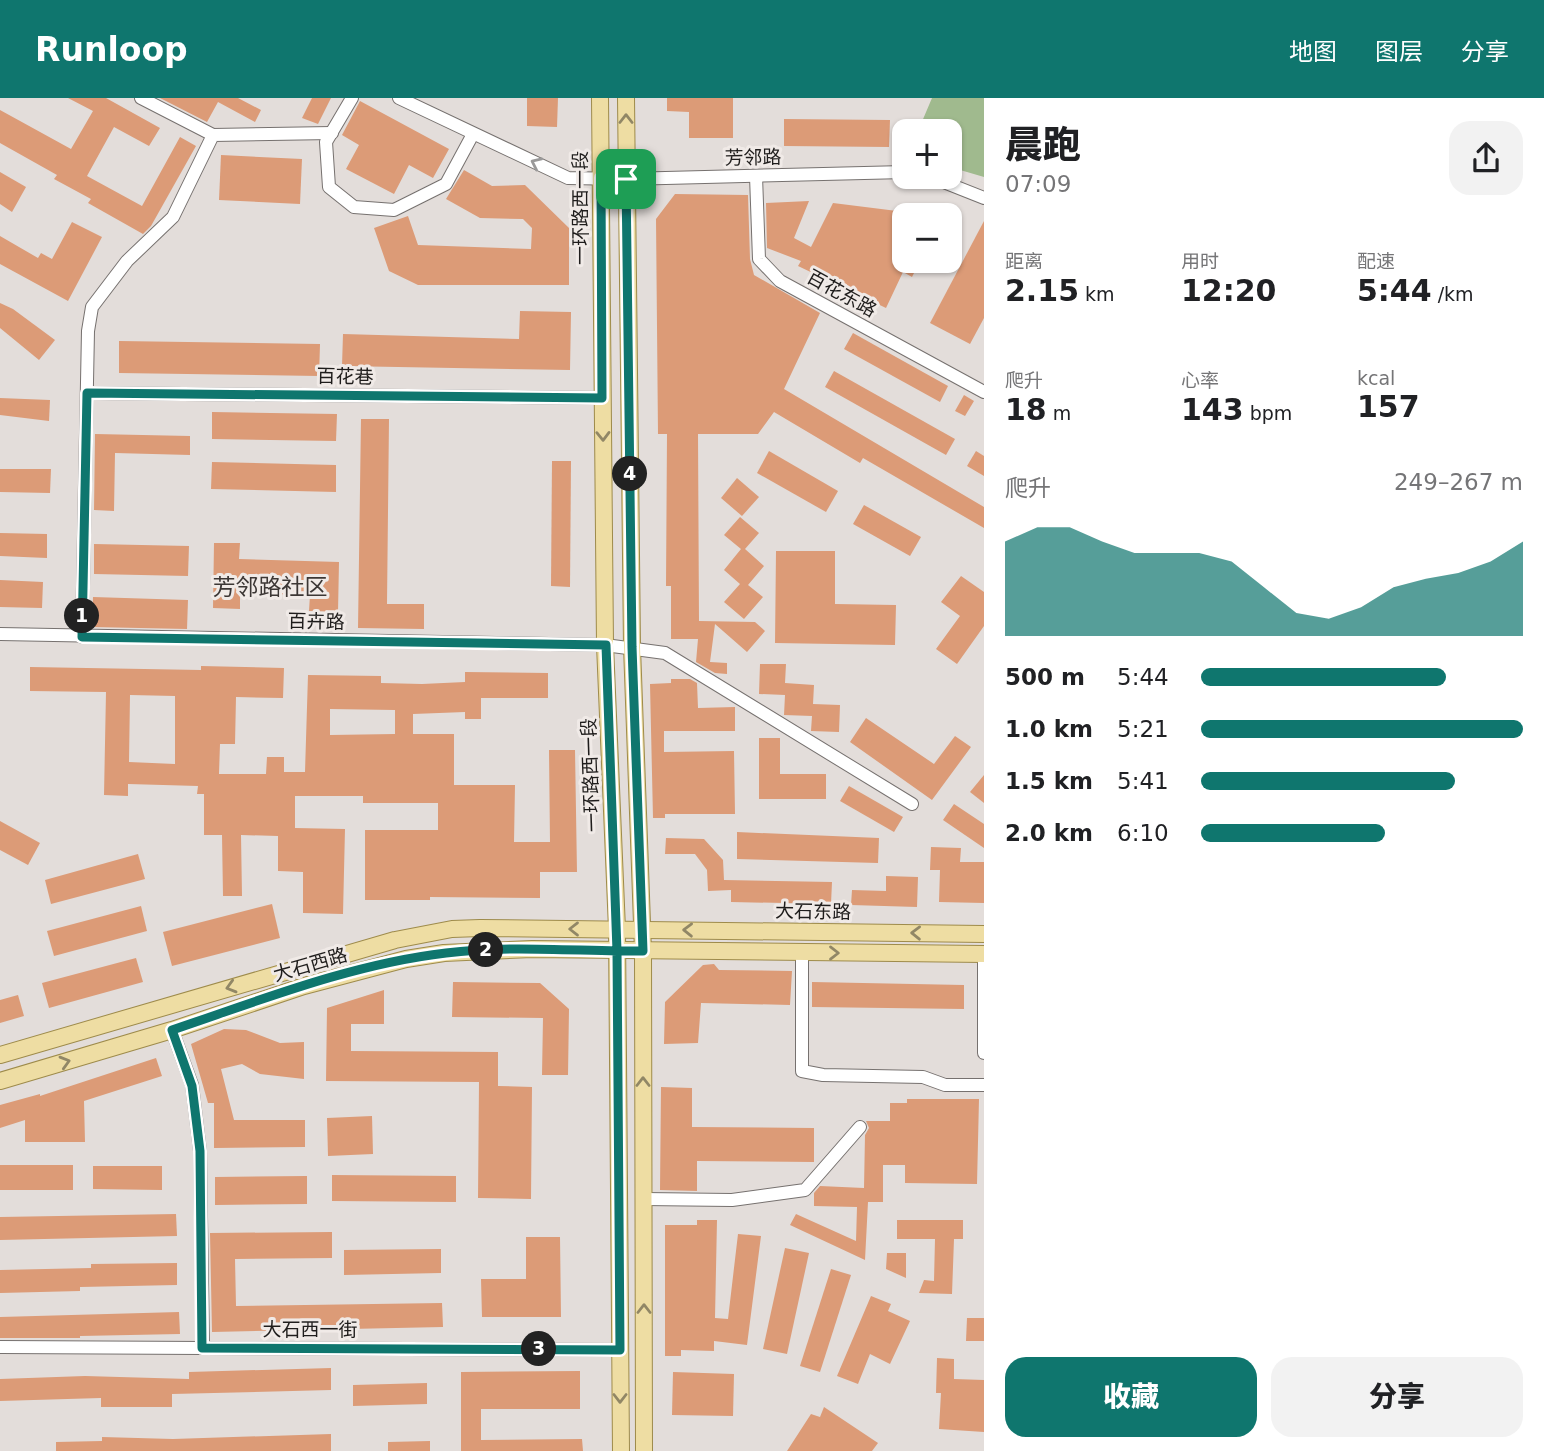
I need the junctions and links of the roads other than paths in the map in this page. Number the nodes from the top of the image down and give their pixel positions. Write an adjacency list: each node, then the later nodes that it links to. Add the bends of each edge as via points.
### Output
1 (141, 98): 8 (street)
2 (352, 98): 6 (street)
3 (399, 98): 7 (street, 芳邻路)
4 (600, 98): 11 (main road, 一环路西一段)
5 (626, 98): 12 (main road, one-way to 5)
6 (332, 133): 7 (street, via 326,142 328,187 354,207 394,210 446,184); 8 (street)
7 (473, 134): 11 (street, 芳邻路, one-way to 7, via 568,178)
8 (213, 135): 16 (street, via 173,217 127,261 92,307)
9 (892, 172): 10 (street, 芳邻路)
10 (757, 176): 12 (street, 芳邻路); 15 (street, 百花东路, via 759,259 780,281)
11 (601, 178): 12 (street, 芳邻路); 17 (main road, 一环路西一段)
12 (626, 179): 21 (main road)
13 (961, 189): 14 (street)
14 (984, 198)
15 (984, 392)
16 (87, 393): 17 (street, 百花巷); 19 (street)
17 (602, 398): 20 (main road, 一环路西一段, one-way to 20)
18 (0, 634): 19 (street, 百卉路)
19 (82, 637): 20 (street, 百卉路)
20 (606, 645): 21 (street, 百卉路); 23 (main road, 一环路西一段)
21 (632, 647): 22 (street, 百卉路, via 665,653); 24 (main road)
22 (912, 804)
23 (617, 929): 24 (main road, 大石西路); 26 (main road, 一环路西一段); 32 (main road, 大石西路, one-way to 32, via 480,928 421,934)
24 (642, 929): 25 (main road, 大石东路, one-way to 24); 27 (main road)
25 (984, 934)
26 (617, 951): 27 (main road, 大石西路); 30 (main road, 大石西路, via 470,951 406,959 304,986); 39 (main road, 一环路西一段)
27 (643, 951): 28 (main road); 36 (main road, one-way to 27)
28 (802, 953): 29 (main road, one-way to 29); 34 (street, via 802,1071)
29 (984, 954): 31 (street)
30 (172, 1030): 33 (main road, 大石西路, one-way to 30); 38 (street, via 192,1086 200,1151)
31 (984, 1053)
32 (0, 1055)
33 (0, 1081)
34 (984, 1085)
35 (860, 1127): 36 (street, via 804,1190 732,1200)
36 (643, 1199): 41 (main road, one-way to 36)
37 (0, 1347): 38 (street, 大石西一街)
38 (202, 1348): 39 (street, 大石西一街)
39 (620, 1350): 40 (main road, 一环路西一段, one-way to 40)
40 (621, 1451)
41 (644, 1451)

